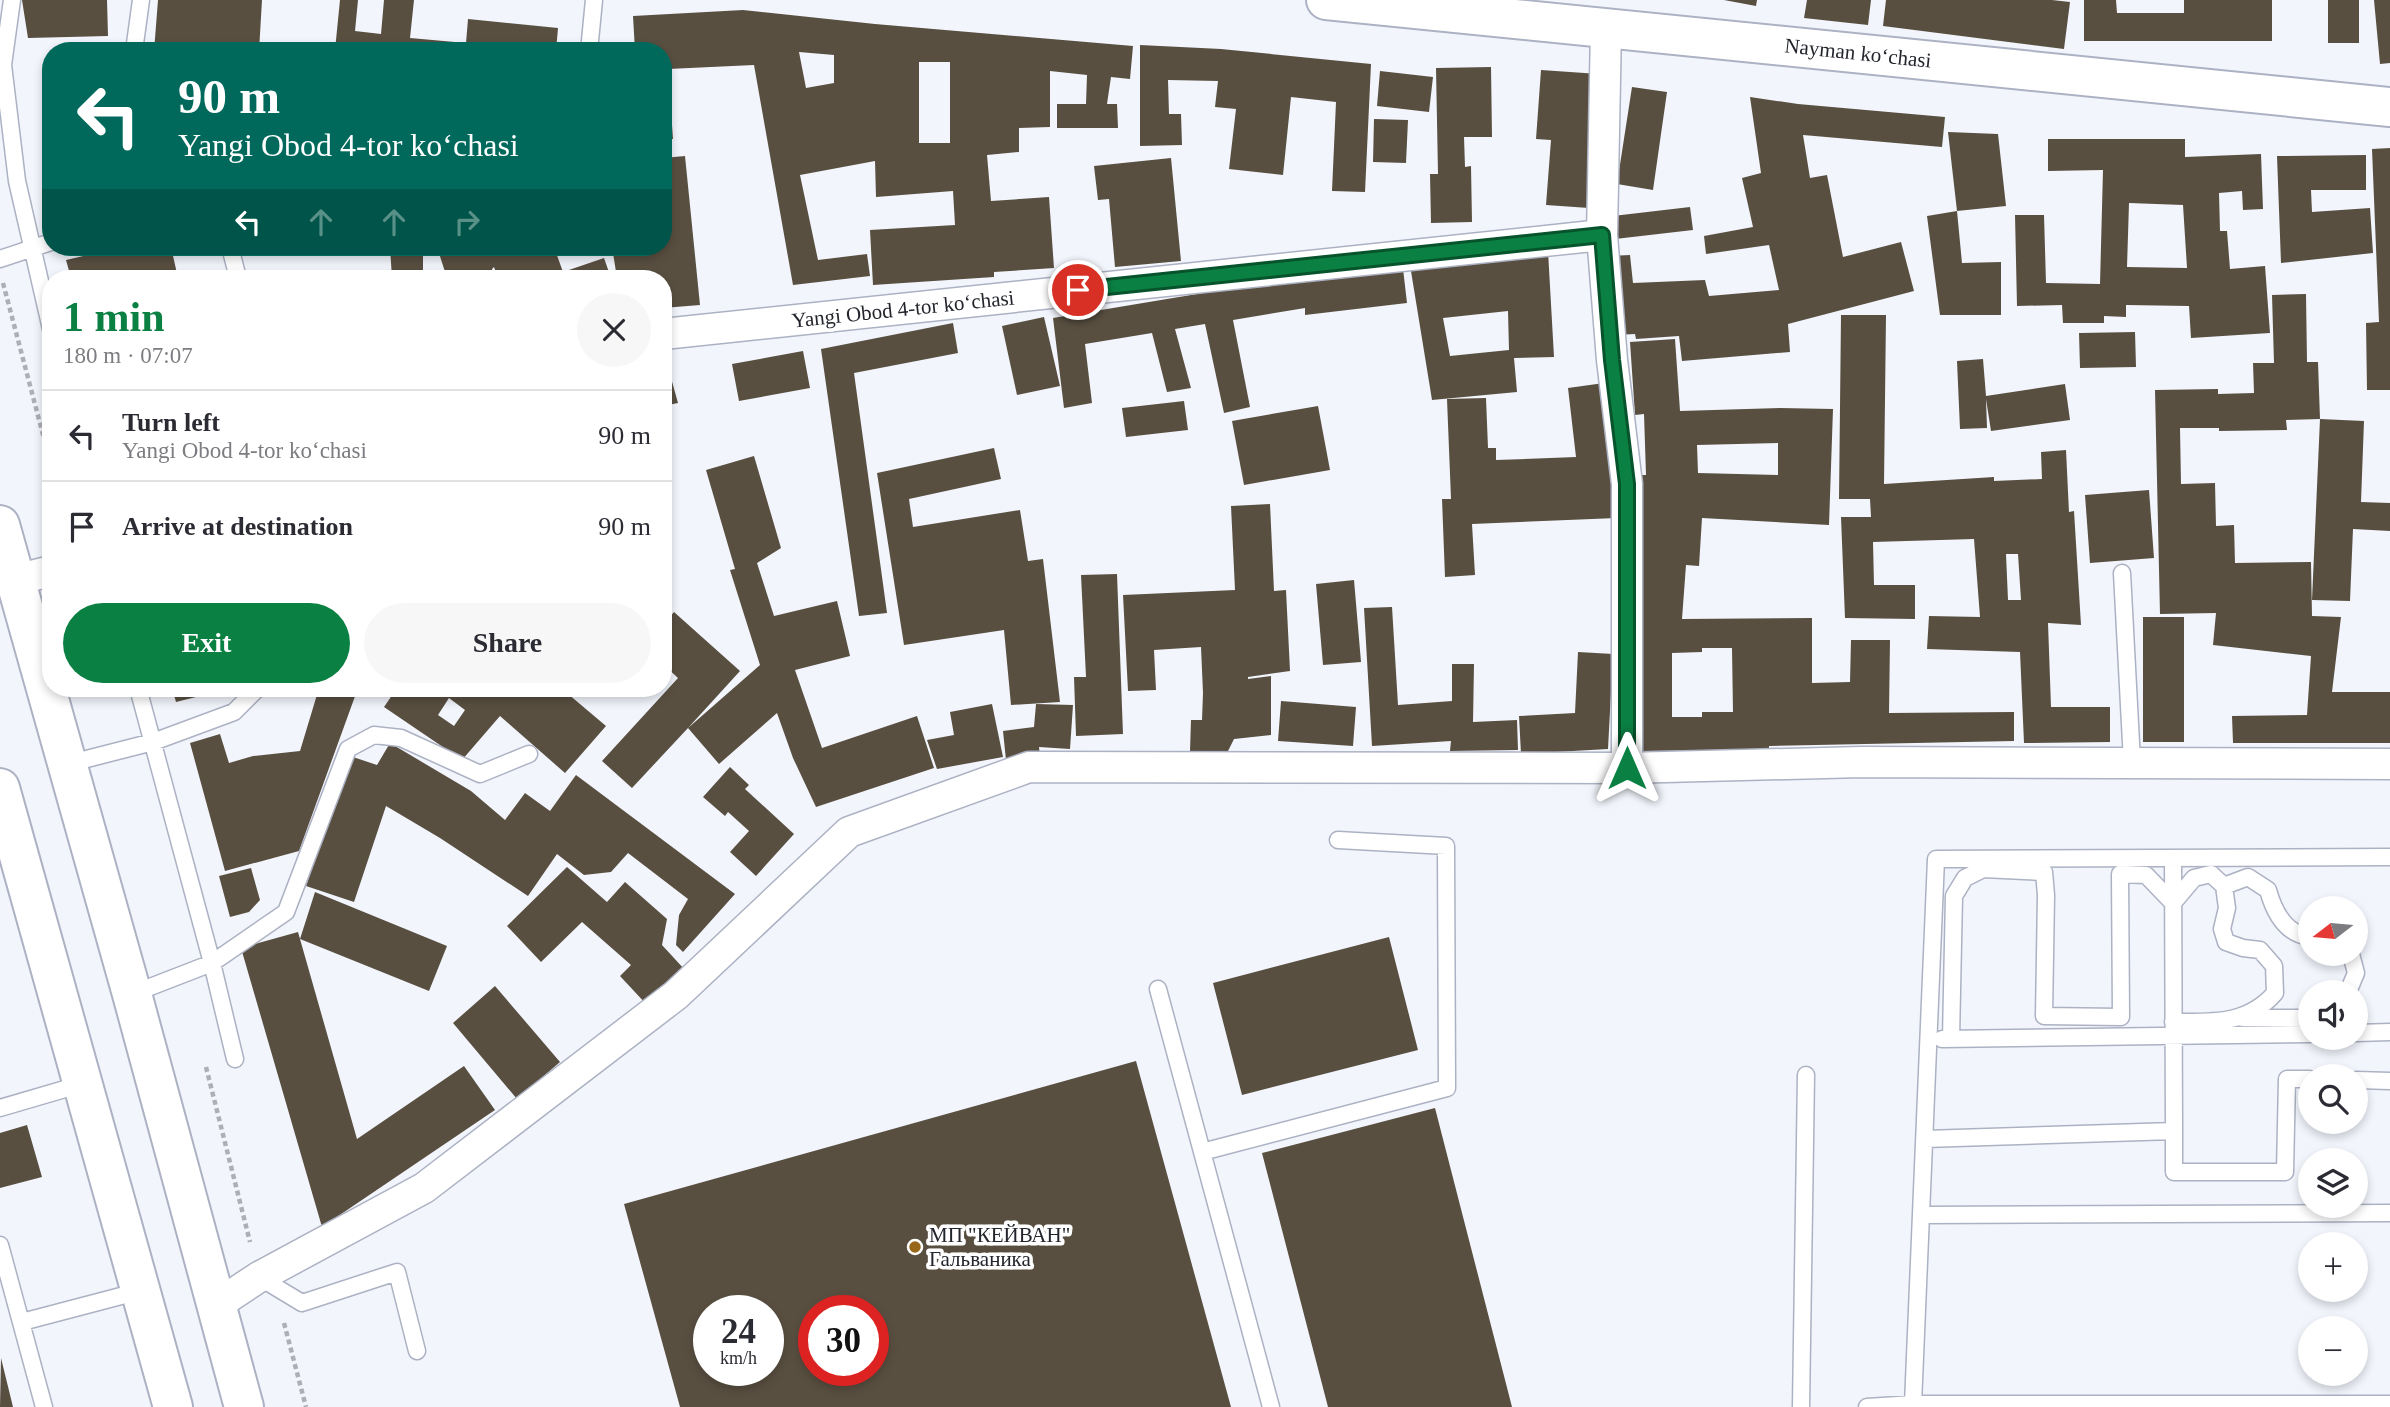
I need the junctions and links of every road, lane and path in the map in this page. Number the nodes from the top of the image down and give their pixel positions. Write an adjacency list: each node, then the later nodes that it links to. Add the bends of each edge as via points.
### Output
1 (12, 0): 11 (lane, via 3,65 17,181)
2 (141, 0): 6 (lane)
3 (594, 0): 7 (lane)
4 (1326, 0): 5 (main road, Nayman koʻchasi)
5 (1606, 27): 8 (main road, Nayman koʻchasi); 9 (street)
6 (135, 42)
7 (590, 42)
8 (2390, 107)
9 (1602, 235): 15 (street, Yangi Obod 4-tor koʻchasi); 29 (street, via 1627,484)
10 (42, 245): 11 (lane)
11 (32, 248): 12 (lane); 14 (lane)
12 (0, 259)
13 (0, 272): 16 (path)
14 (42, 291)
15 (672, 333)
16 (42, 431)
17 (0, 525): 19 (main road)
18 (2122, 573): 26 (lane)
19 (33, 576): 20 (main road)
20 (42, 626)
21 (55, 697): 28 (main road)
22 (141, 697): 24 (lane)
23 (249, 697): 24 (lane, via 234,712)
24 (153, 741): 28 (lane); 37 (lane)
25 (529, 754): 37 (lane, via 480,774 401,738 374,735 348,749 286,912)
26 (2132, 762): 27 (street); 29 (street)
27 (2390, 764)
28 (67, 765): 39 (main road)
29 (1627, 768): 61 (street, via 1029,767 849,832 676,995 424,1188)
30 (0, 788): 53 (main road)
31 (1338, 840): 57 (lane, via 1446,846 1447,1088)
32 (2173, 858): 33 (lane); 35 (lane); 47 (lane, via 1936,859)
33 (2390, 858)
34 (2224, 886): 35 (lane, via 2211,874 2194,878); 36 (lane, via 2248,877 2268,890 2289,930); 40 (lane, via 2227,908 2222,929 2226,943 2260,950 2274,966 2275,993 2264,1006)
35 (2173, 903): 42 (lane); 46 (lane, via 2146,876 2120,874 2120,1017 2044,1016 2044,872 1983,869 1965,878 1954,896)
36 (2298, 933)
37 (212, 963): 39 (lane); 48 (lane)
38 (1158, 989): 57 (lane)
39 (132, 995): 63 (main road)
40 (2236, 1018): 41 (lane); 42 (lane)
41 (2298, 1018)
42 (2173, 1029): 45 (lane); 46 (lane); 55 (lane)
43 (2390, 1032): 44 (lane)
44 (2368, 1033)
45 (2298, 1034)
46 (1951, 1038): 47 (lane)
47 (1929, 1040): 56 (lane)
48 (235, 1059)
49 (1806, 1075): 74 (lane)
50 (2298, 1079): 55 (lane, via 2287,1079 2285,1172 2174,1172)
51 (2368, 1080): 52 (lane)
52 (2390, 1081)
53 (82, 1084): 54 (lane); 62 (main road)
54 (0, 1108)
55 (2174, 1131): 56 (lane)
56 (1926, 1139): 59 (lane)
57 (1202, 1152): 73 (lane)
58 (2390, 1213): 59 (lane)
59 (1922, 1215): 66 (lane)
60 (0, 1245): 64 (lane)
61 (266, 1282): 63 (street); 65 (lane, via 302,1303 397,1272); 72 (path)
62 (140, 1292): 64 (lane); 70 (main road)
63 (215, 1306): 71 (main road)
64 (22, 1322): 69 (lane)
65 (417, 1351)
66 (1913, 1404): 68 (lane); 75 (lane)
67 (2390, 1404): 68 (lane)
68 (2312, 1406)
69 (44, 1407)
70 (173, 1407)
71 (244, 1407)
72 (306, 1407)
73 (1271, 1407)
74 (1801, 1407)
75 (1867, 1407)

